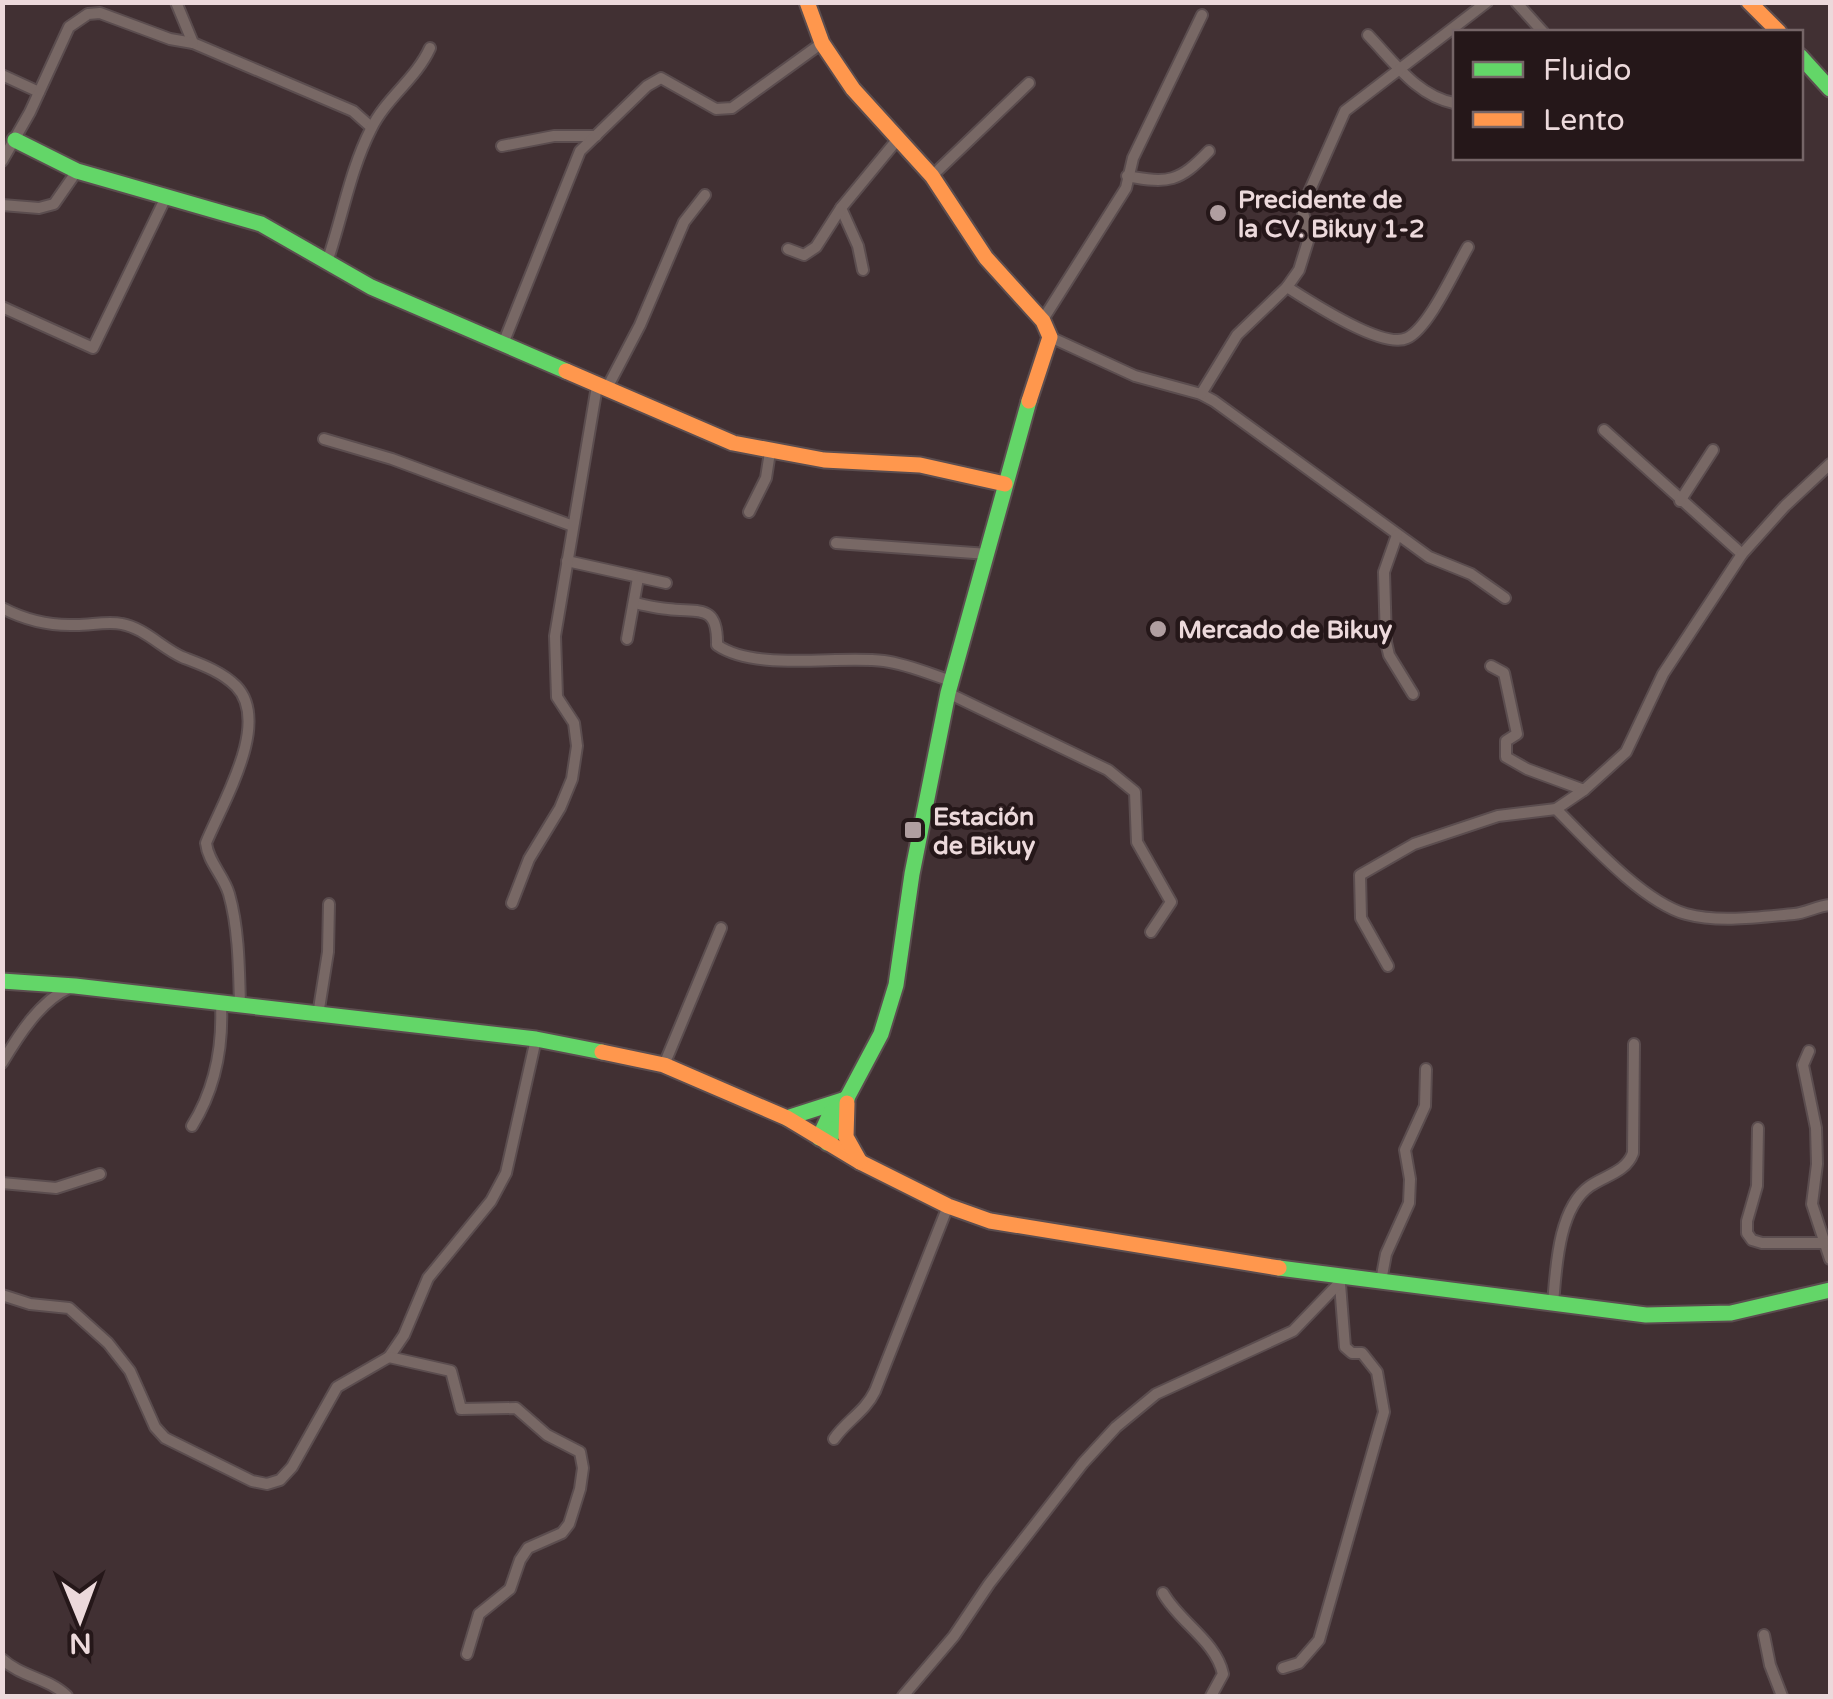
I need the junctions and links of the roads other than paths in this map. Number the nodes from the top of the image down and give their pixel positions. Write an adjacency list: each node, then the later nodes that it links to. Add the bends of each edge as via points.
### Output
1 (176, 2): 11 (street)
2 (806, 2): 10 (street)
3 (1488, 2): 14 (street)
4 (1516, 2): 7 (street)
5 (1750, 2): 8 (street)
6 (1202, 15): 31 (street)
7 (1541, 30)
8 (1777, 30)
9 (1368, 35): 14 (street)
10 (822, 43): 22 (street, via 732,108 716,109 661,78); 24 (street)
11 (193, 44): 18 (street, via 112,15 88,14 68,27); 20 (street, via 353,112)
12 (430, 48): 20 (street)
13 (1803, 59): 17 (street)
14 (1400, 68): 19 (street, via 1434,99); 40 (street, via 1345,112 1302,208 1309,238)
15 (2, 76): 18 (street)
16 (1029, 83): 30 (street)
17 (1830, 89)
18 (39, 92): 23 (street)
19 (1453, 103)
20 (372, 127): 38 (street)
21 (572, 136): 22 (street); 25 (street); 26 (street)
22 (596, 136): 26 (street)
23 (15, 140): 28 (street); 29 (street)
24 (898, 140): 30 (street); 35 (street)
25 (502, 146)
26 (580, 151): 44 (street)
27 (1209, 151): 31 (street, via 1179,178)
28 (2, 161)
29 (78, 172): 33 (street); 34 (street, via 54,204)
30 (932, 176): 42 (street, via 986,258)
31 (1127, 176): 42 (street, via 1126,188)
32 (705, 194): 45 (street, via 684,222 640,324)
33 (164, 198): 38 (street, via 261,224); 41 (street, via 93,348)
34 (2, 204)
35 (840, 208): 37 (street, via 809,254); 39 (street)
36 (1468, 247): 40 (street, via 1419,329 1402,340 1350,323)
37 (788, 249)
38 (327, 262): 44 (street)
39 (863, 270)
40 (1288, 287): 46 (street, via 1237,335)
41 (2, 308)
42 (1042, 321): 43 (street)
43 (1050, 337): 46 (street, via 1135,376); 52 (street)
44 (503, 344): 45 (street)
45 (602, 388): 50 (street); 55 (street)
46 (1201, 394): 56 (street)
47 (1604, 430): 53 (street)
48 (324, 439): 55 (street)
49 (1713, 450): 53 (street)
50 (770, 452): 52 (street, via 920,466); 54 (street)
51 (1830, 464): 59 (street)
52 (1006, 484): 58 (street)
53 (1680, 501): 59 (street)
54 (749, 512)
55 (572, 526): 60 (street)
56 (1397, 535): 63 (street); 69 (street, via 1384,572 1386,642)
57 (836, 543): 58 (street)
58 (988, 554): 68 (street)
59 (1742, 554): 70 (street, via 1664,674 1626,752)
60 (567, 561): 61 (street); 72 (street, via 555,636 557,697 574,723 578,746 566,794)
61 (638, 578): 62 (street); 64 (street)
62 (666, 583)
63 (1504, 598)
64 (634, 603): 66 (street); 68 (street, via 699,610 712,617 717,646 726,652 790,661 887,661)
65 (2, 608): 81 (street, via 57,625 123,624 220,674 244,699 249,722 243,755 206,843 229,894)
66 (627, 639)
67 (1491, 666): 70 (street, via 1504,673 1517,734 1506,741 1506,756)
68 (949, 687): 76 (street, via 1108,770 1135,792 1137,842 1171,902); 89 (street, via 896,985)
69 (1413, 694)
70 (1584, 790): 71 (street)
71 (1556, 809): 74 (street, via 1645,896 1683,914 1800,914); 77 (street, via 1498,816 1431,838 1360,875 1360,918)
72 (512, 903)
73 (329, 904): 82 (street)
74 (1830, 904)
75 (721, 928): 87 (street)
76 (1152, 932)
77 (1388, 966)
78 (2, 977): 79 (street)
79 (74, 986): 80 (street); 86 (street, via 26,1026)
80 (221, 1004): 81 (street); 91 (street, via 219,1058)
81 (240, 1006): 82 (street)
82 (318, 1015): 83 (street)
83 (536, 1039): 87 (street); 105 (street, via 506,1173 428,1278)
84 (1634, 1044): 104 (street, via 1633,1153 1629,1164 1580,1195 1558,1247)
85 (1809, 1052): 98 (street, via 1803,1064 1816,1128 1812,1204)
86 (2, 1063)
87 (664, 1065): 90 (street)
88 (1426, 1070): 101 (street, via 1425,1106 1405,1150 1409,1203)
89 (846, 1100): 90 (street); 93 (street, via 827,1119); 94 (street, via 846,1137)
90 (786, 1118): 93 (street)
91 (192, 1126)
92 (1758, 1128): 98 (street, via 1757,1186 1747,1233 1762,1243)
93 (823, 1141): 94 (street)
94 (860, 1162): 97 (street)
95 (100, 1174): 96 (street, via 56,1188)
96 (2, 1183)
97 (948, 1206): 100 (street, via 1010,1224); 106 (street, via 875,1392)
98 (1824, 1243): 99 (street)
99 (1830, 1258)
100 (1343, 1280): 101 (street); 111 (street, via 1345,1347 1362,1352 1377,1372 1384,1412 1319,1640 1299,1663); 113 (street, via 1293,1331 1156,1394 1116,1427)
101 (1380, 1281): 104 (street)
102 (1830, 1290): 104 (street, via 1709,1314 1646,1315)
103 (2, 1295): 105 (street, via 68,1308 130,1371 165,1438 267,1484 292,1466 337,1387)
104 (1553, 1304)
105 (389, 1357): 109 (street, via 451,1371 462,1410 516,1408 583,1460 569,1524 528,1548 510,1590 479,1614)
106 (834, 1440)
107 (1163, 1593): 114 (street, via 1217,1656 1223,1674)
108 (1764, 1635): 115 (street)
109 (467, 1654)
110 (2, 1659): 112 (street)
111 (1283, 1668)
112 (67, 1696)
113 (903, 1696)
114 (1211, 1696)
115 (1782, 1696)

